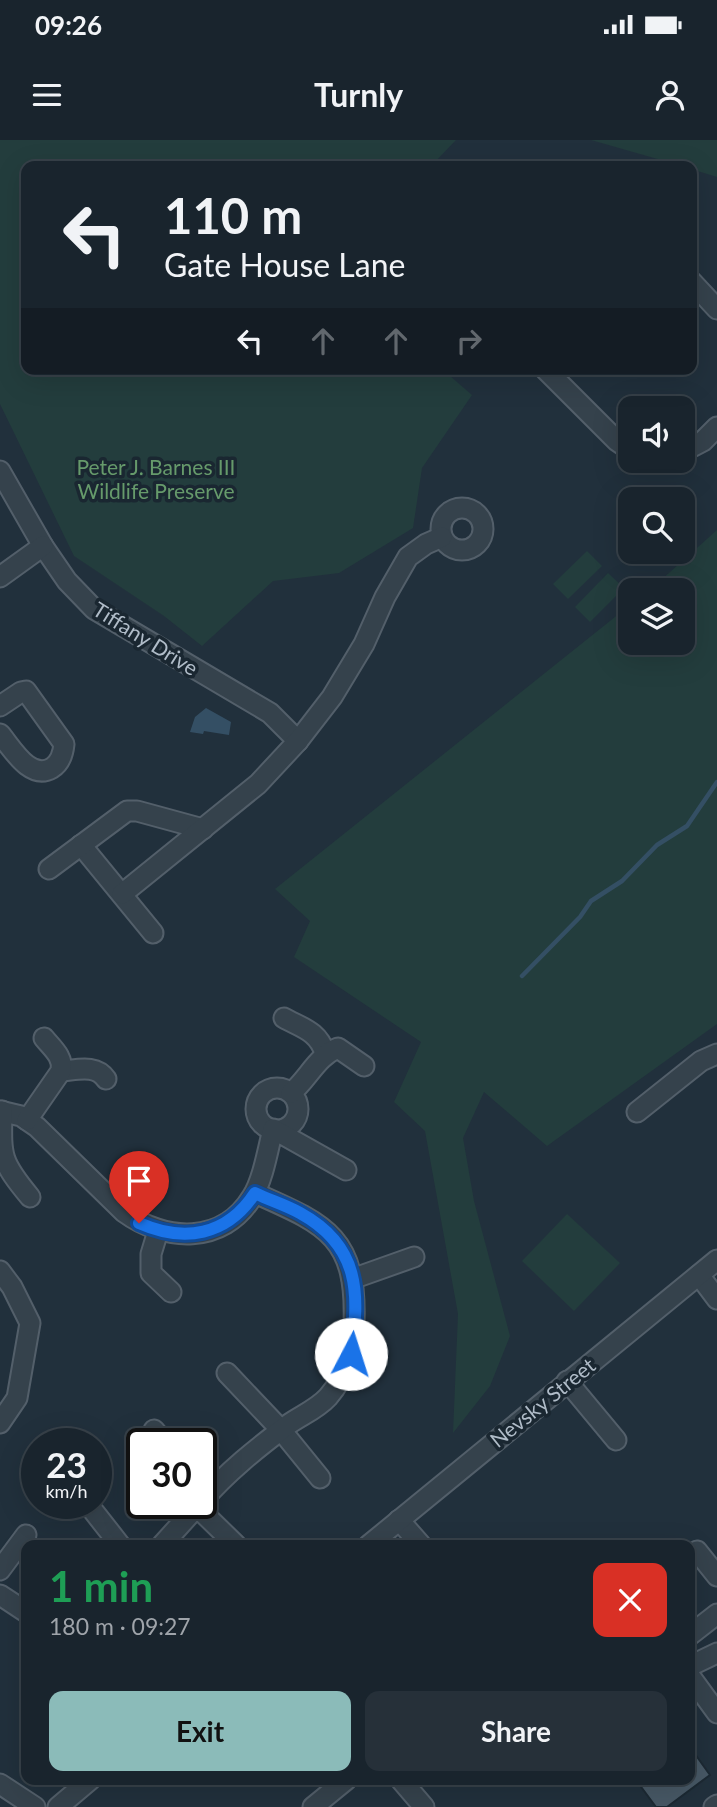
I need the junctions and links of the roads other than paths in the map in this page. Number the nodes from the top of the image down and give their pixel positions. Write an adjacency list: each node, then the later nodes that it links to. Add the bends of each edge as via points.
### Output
1 (697, 287): 2 (street)
2 (717, 309)
3 (551, 375): 5 (street)
4 (717, 427): 6 (street)
5 (618, 443)
6 (695, 445)
7 (0, 471): 9 (street, Tiffany Drive)
8 (442, 537): 13 (street, via 408,557 332,697)
9 (43, 546): 10 (street); 13 (street, Tiffany Drive, via 94,609 270,713)
10 (0, 578)
11 (0, 706): 12 (street, via 26,691 64,744 64,751 59,762 41,772 27,767)
12 (0, 734)
13 (298, 741): 14 (street, via 258,784)
14 (203, 829): 15 (street, via 127,811); 17 (street)
15 (81, 845): 16 (street); 17 (street)
16 (49, 869)
17 (122, 894): 18 (street)
18 (153, 933)
19 (284, 1018): 21 (street, via 314,1034)
20 (44, 1038): 24 (street, via 61,1058)
21 (325, 1053): 23 (street, via 338,1048); 26 (street)
22 (717, 1054): 28 (street, via 701,1061)
23 (364, 1066)
24 (61, 1071): 25 (street, via 88,1068); 29 (street)
25 (106, 1079)
26 (290, 1093): 30 (street, via 297,1104 296,1117 287,1127); 30 (street, via 278,1088 265,1092 257,1103 258,1117)
27 (1, 1111): 29 (street); 33 (street, via 0,1147 5,1164)
28 (637, 1112)
29 (27, 1120): 34 (street, via 124,1212)
30 (273, 1129): 31 (street); 32 (street)
31 (346, 1170)
32 (255, 1193): 34 (street, via 238,1213 207,1231); 39 (street, via 326,1231 340,1245)
33 (30, 1197)
34 (158, 1231): 40 (street, via 151,1273)
35 (414, 1257): 39 (street)
36 (717, 1260): 38 (street, Nevsky Street)
37 (0, 1271): 44 (street, via 30,1324 17,1398)
38 (699, 1275): 41 (street); 43 (street, Nevsky Street)
39 (352, 1279): 45 (street, via 353,1336 344,1373 320,1405)
40 (171, 1292)
41 (717, 1299)
42 (227, 1373): 45 (street)
43 (567, 1381): 46 (street); 52 (street, Nevsky Street)
44 (0, 1423)
45 (281, 1430): 47 (street); 48 (street)
46 (616, 1440)
47 (320, 1478)
48 (217, 1483)
49 (217, 1518): 57 (street)
50 (99, 1519): 55 (street)
51 (184, 1519): 56 (street)
52 (400, 1520): 58 (street, Nevsky Street); 59 (street)
53 (26, 1535): 54 (street)
54 (22, 1540)
55 (116, 1540)
56 (166, 1540)
57 (232, 1540)
58 (375, 1540)
59 (417, 1540)
60 (21, 1542): 62 (street)
61 (697, 1551): 63 (street)
62 (0, 1570)
63 (717, 1576)
64 (0, 1595): 65 (street)
65 (21, 1609)
66 (717, 1614): 67 (street)
67 (695, 1631)
68 (717, 1653): 69 (street)
69 (695, 1664)
70 (695, 1683): 71 (street)
71 (717, 1713)
72 (0, 1784): 76 (street)
73 (84, 1785): 77 (street)
74 (340, 1785): 78 (street)
75 (405, 1785): 79 (street)
76 (35, 1807)
77 (58, 1807)
78 (313, 1807)
79 (424, 1807)

